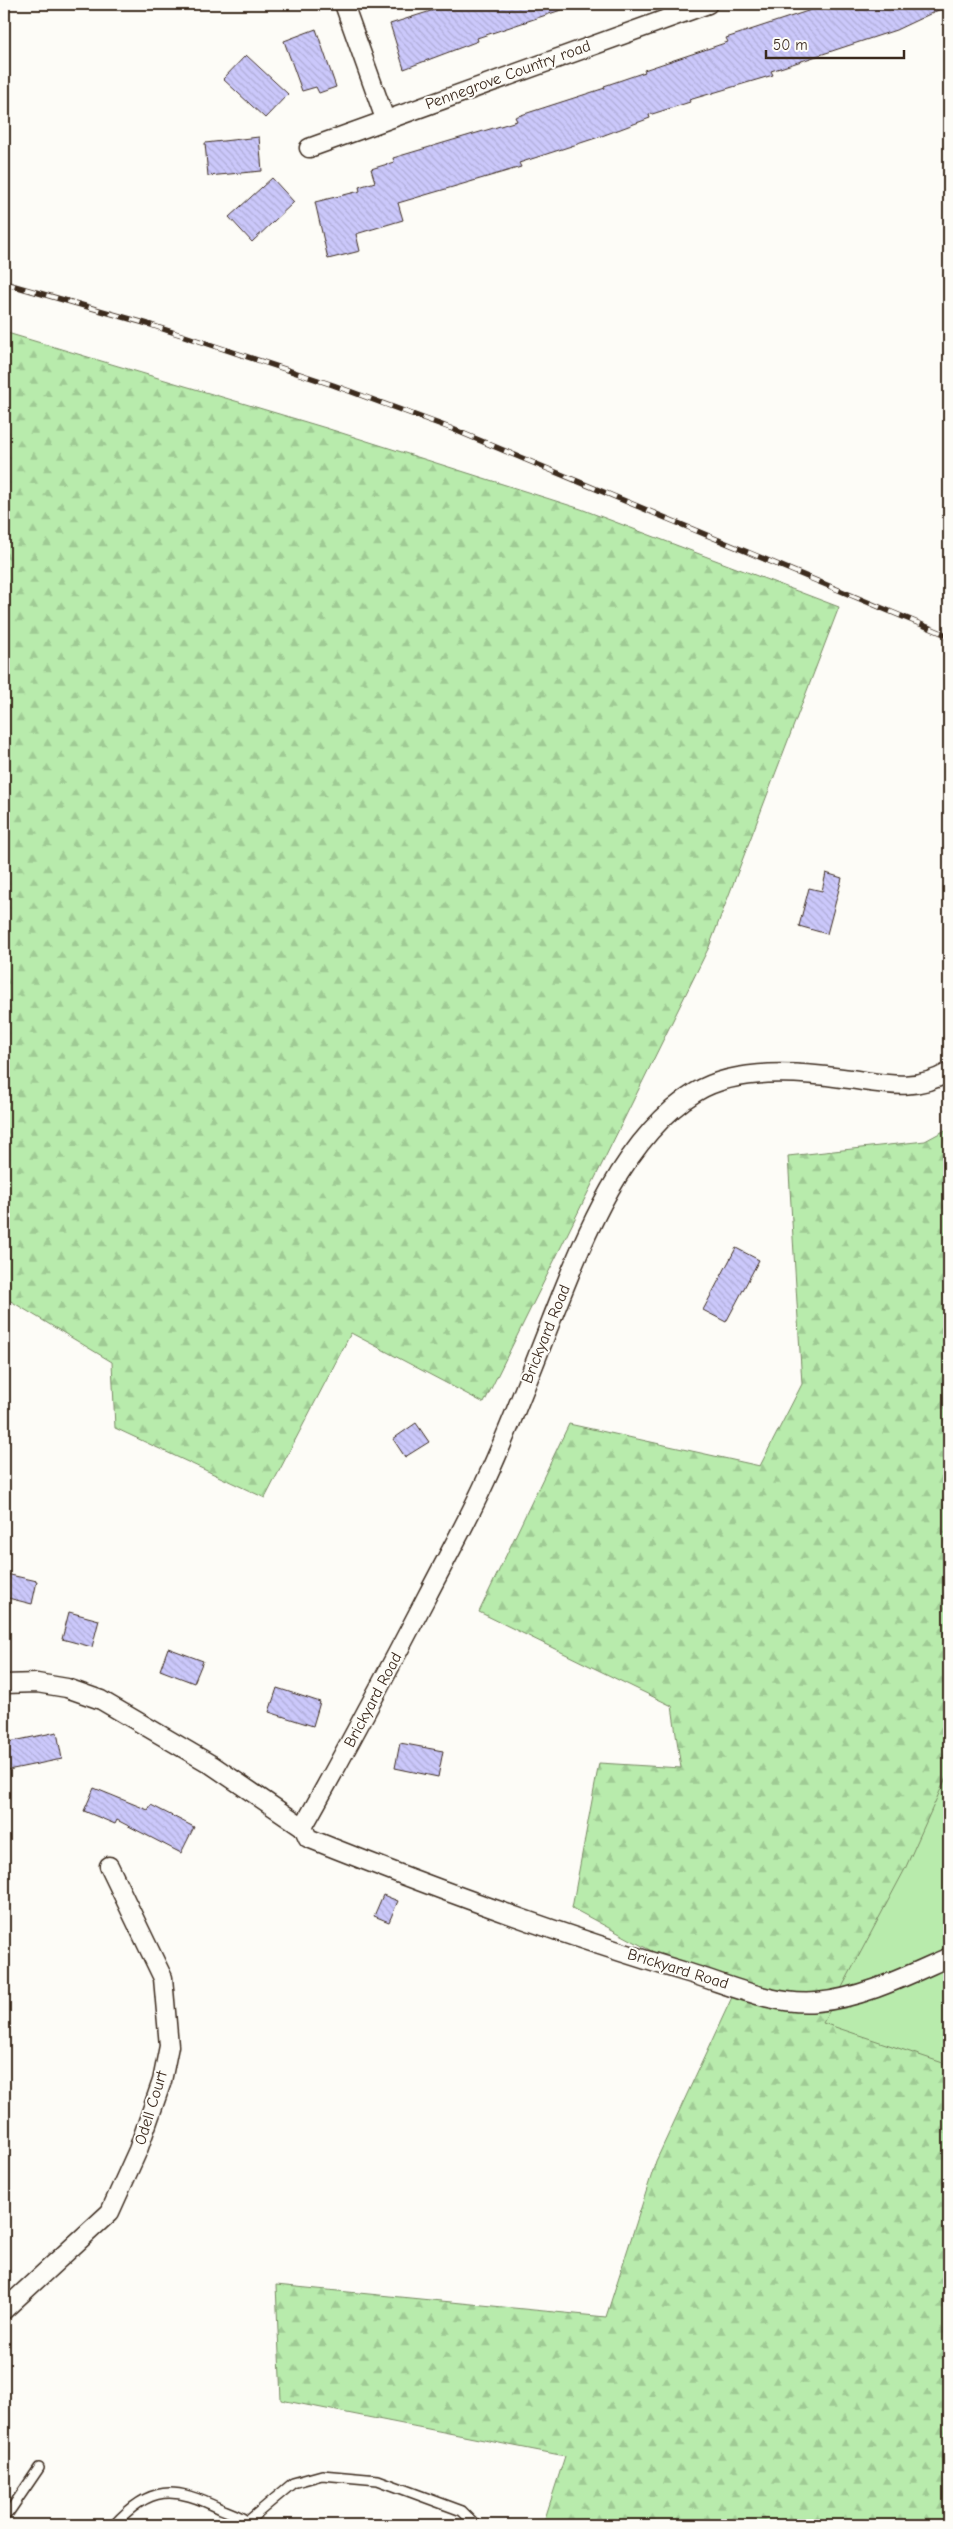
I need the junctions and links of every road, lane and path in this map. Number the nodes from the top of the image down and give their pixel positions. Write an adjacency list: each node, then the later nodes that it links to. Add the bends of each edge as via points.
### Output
1 (344, 4): 3 (street)
2 (708, 4): 3 (street, Pennegrove Country road)
3 (385, 119): 4 (street, Pennegrove Country road)
4 (309, 148)
5 (949, 1072): 7 (street, Brickyard Road, via 930,1082 906,1086 796,1073 729,1079 698,1090 651,1131 622,1170 594,1220 486,1480 360,1726)
6 (4, 1684): 7 (street, Brickyard Road, via 37,1683 67,1688 101,1700 212,1765)
7 (303, 1827): 9 (street, Brickyard Road, via 308,1838 520,1919 770,1998 817,2002 844,1997 897,1980)
8 (110, 1866): 10 (street, Odell Court, via 162,1978 169,2046 162,2081 138,2150 110,2212)
9 (949, 1957)
10 (4, 2310)
11 (39, 2468): 12 (lane)
12 (4, 2516)
13 (250, 2523): 14 (lane, via 216,2506 176,2492 155,2495 132,2506); 15 (lane, via 293,2483 322,2475 378,2480 462,2511)
14 (114, 2525)
15 (476, 2525)

